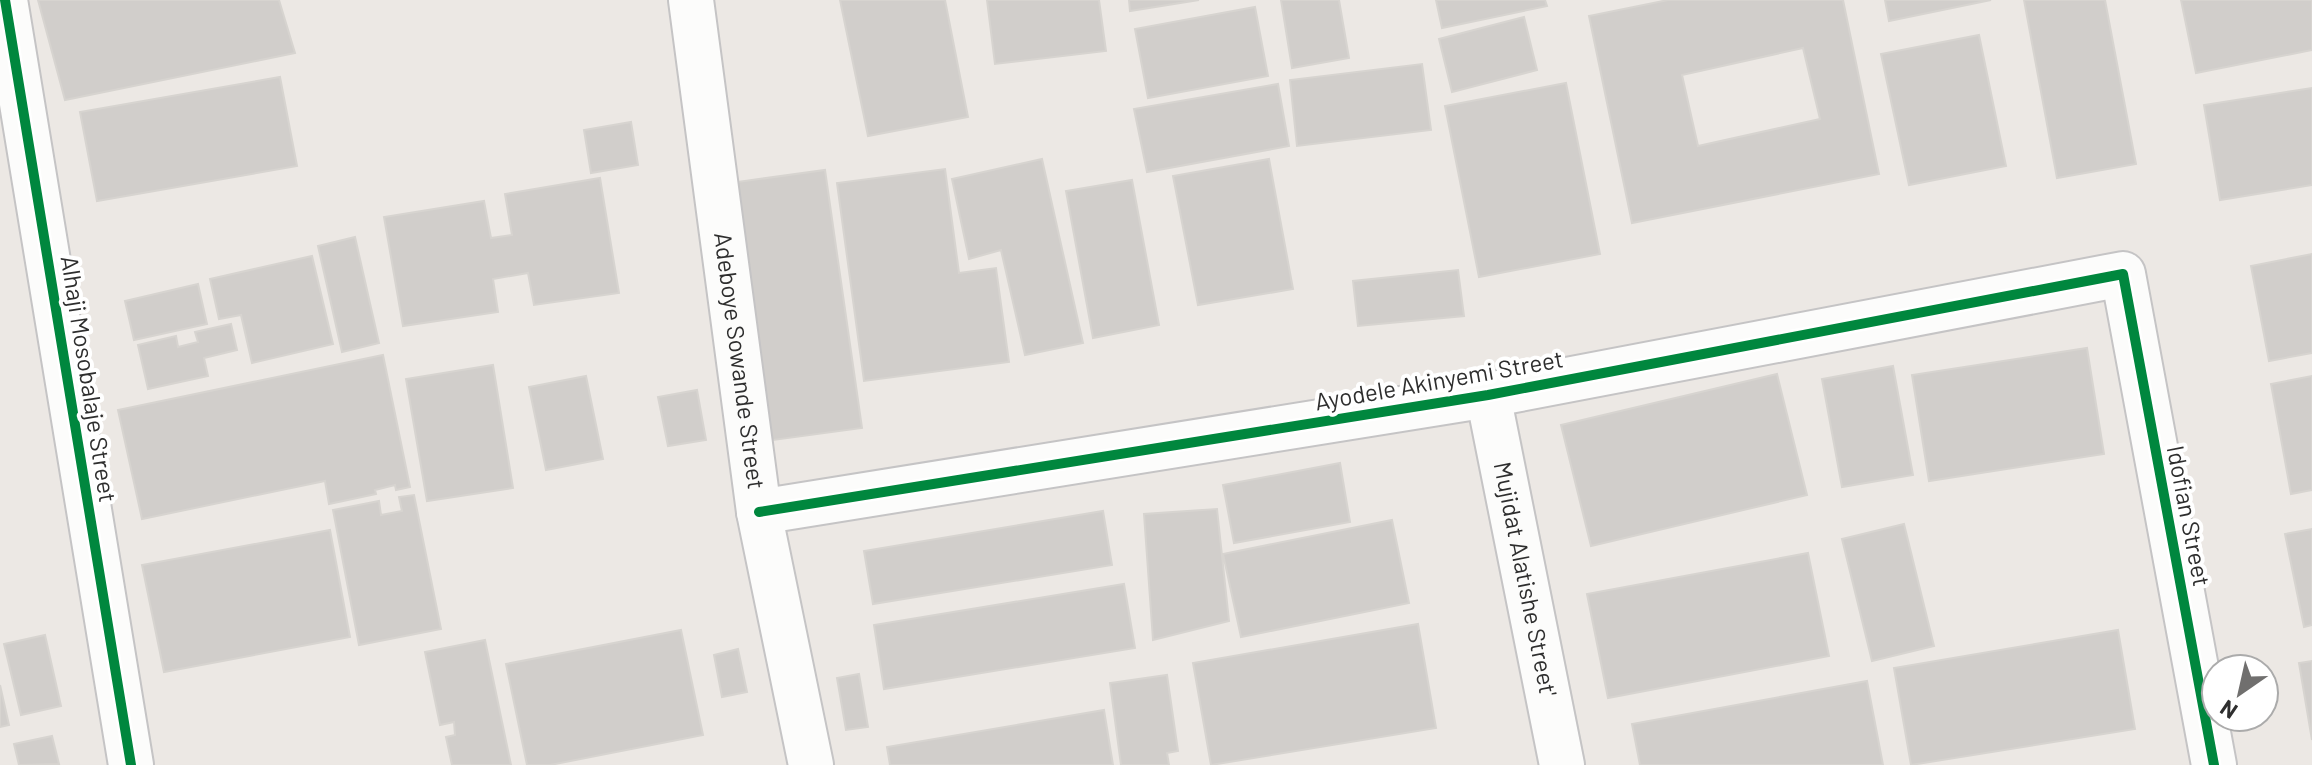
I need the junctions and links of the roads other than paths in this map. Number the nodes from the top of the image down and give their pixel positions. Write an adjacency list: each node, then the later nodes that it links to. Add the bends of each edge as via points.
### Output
1 (5, 0): 6 (street, Alhaji Mosobalaje Street)
2 (691, 0): 5 (street, Adeboye Sowande Street)
3 (2123, 274): 4 (street, Ayodele Akinyemi Street); 9 (street, Idofian Street)
4 (1488, 395): 5 (street, Ayodele Akinyemi Street); 8 (street, Mujidat Alatishe Street')
5 (759, 512): 7 (street, Adeboye Sowande Street)
6 (131, 765)
7 (811, 765)
8 (1562, 765)
9 (2214, 765)

